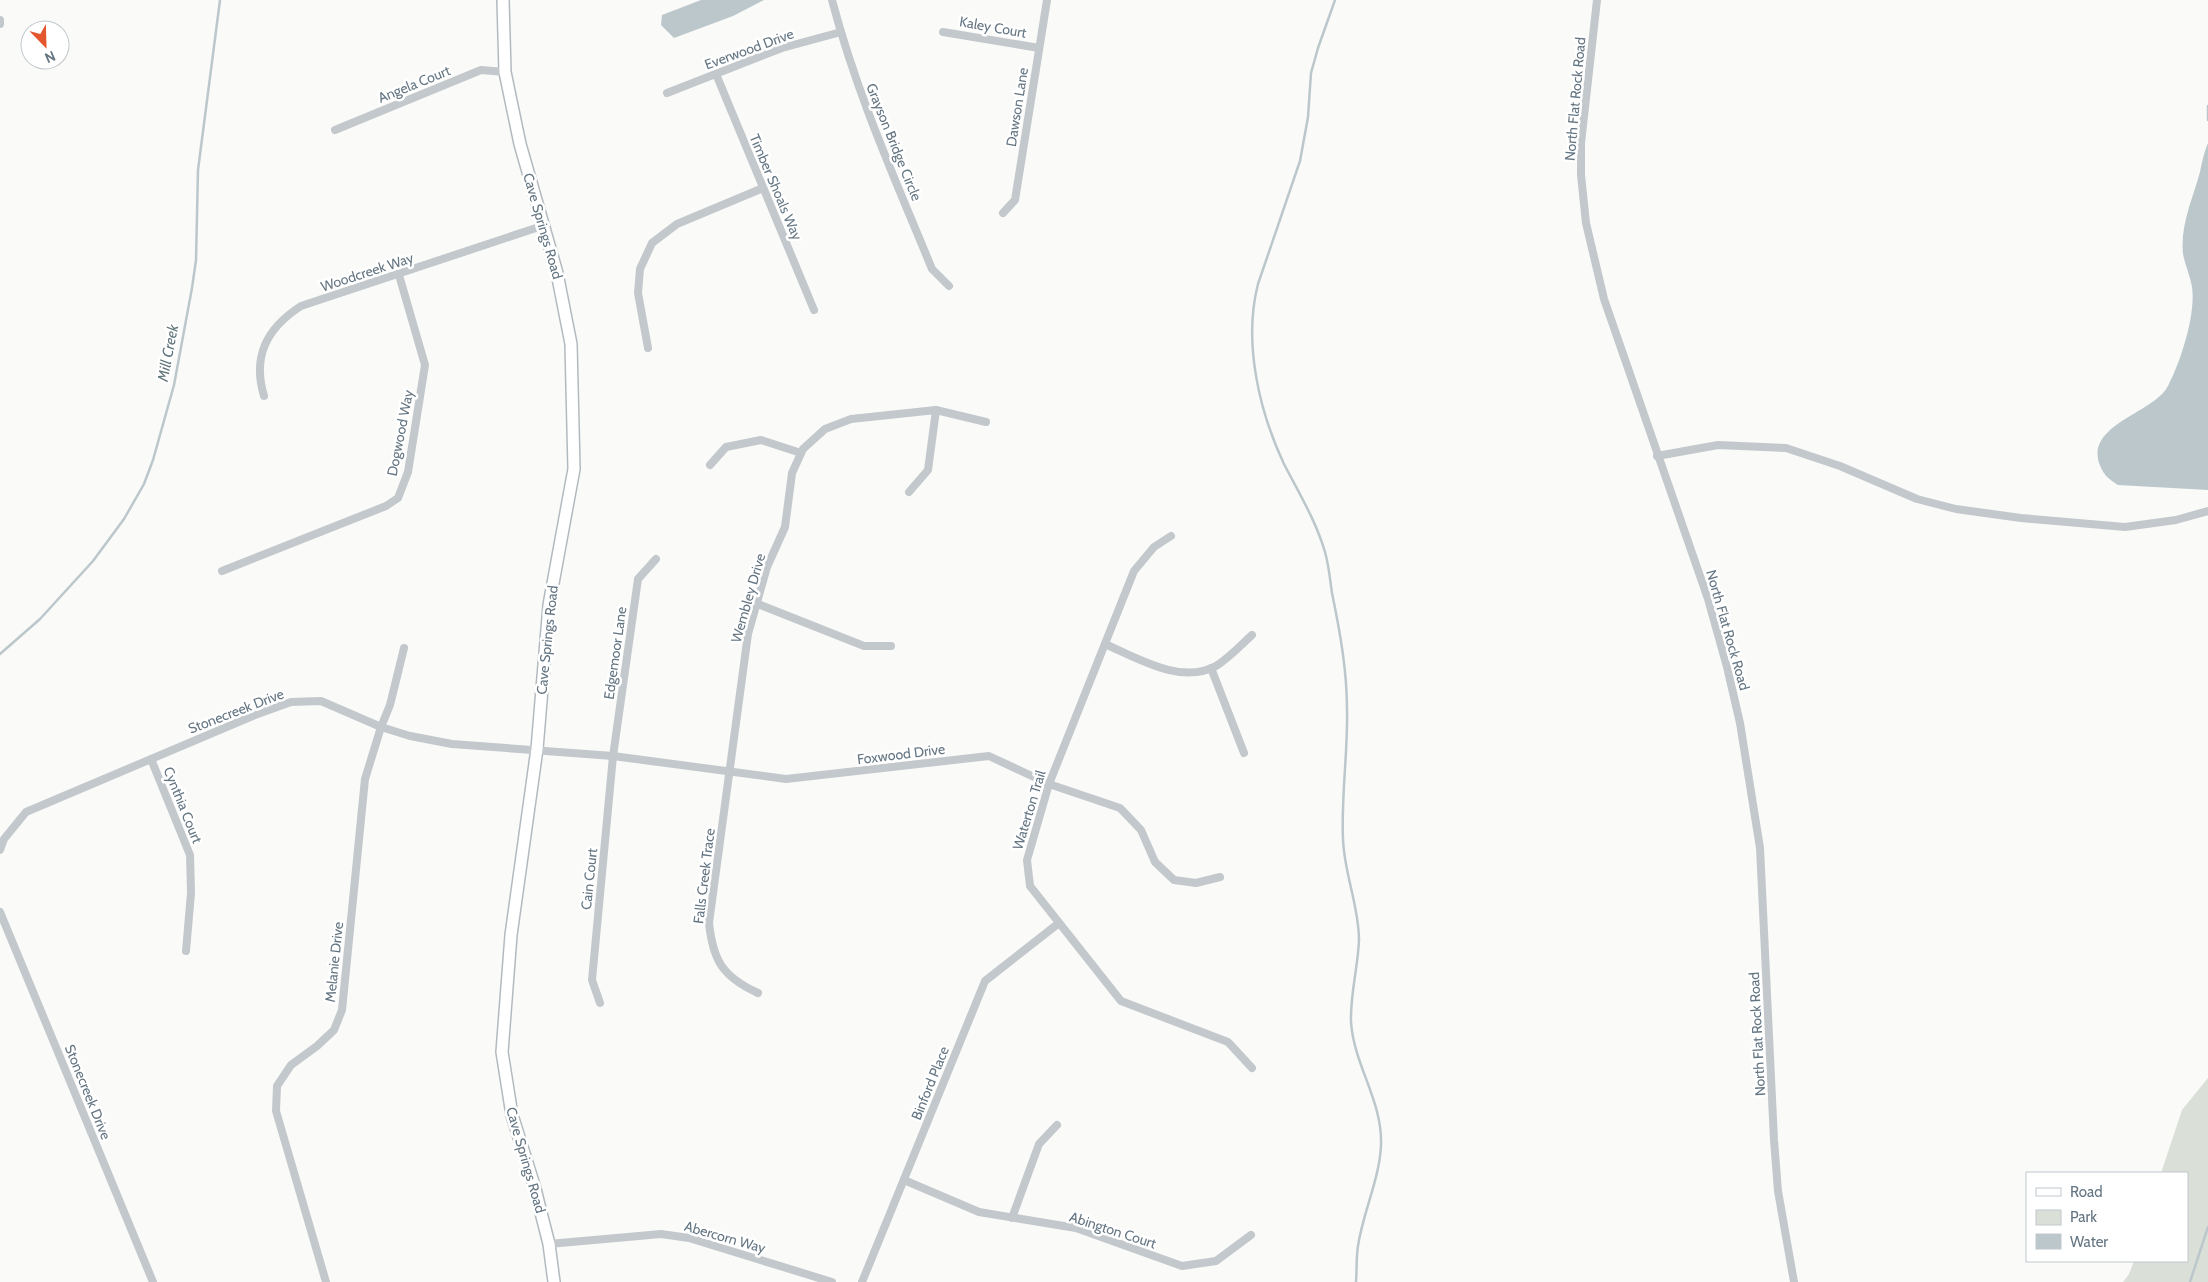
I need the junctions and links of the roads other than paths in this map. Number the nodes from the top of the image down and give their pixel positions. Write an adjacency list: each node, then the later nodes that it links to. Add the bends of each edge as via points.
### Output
1 (503, 0): 10 (street, Cave Springs Road)
2 (832, 0): 7 (street, Grayson Bridge Circle)
3 (1047, 0): 9 (street, Dawson Lane)
4 (1597, 0): 25 (street, North Flat Rock Road, via 1582,143 1581,175 1586,223 1604,300)
5 (0, 20): 6 (street)
6 (0, 24)
7 (841, 32): 11 (street, Everwood Drive, via 782,48); 18 (street, Grayson Bridge Circle, via 868,116 928,260)
8 (943, 32): 9 (street, Kaley Court)
9 (1039, 48): 15 (street, Dawson Lane, via 1015,200)
10 (505, 72): 13 (street, Angela Court, via 481,70); 16 (street, Cave Springs Road)
11 (716, 74): 12 (street, Everwood Drive); 14 (street, Timber Shoals Way)
12 (666, 93)
13 (335, 130)
14 (763, 188): 19 (street, Timber Shoals Way); 20 (street, via 676,224 652,243 640,269 638,293)
15 (1003, 213)
16 (542, 226): 17 (street, Woodcreek Way); 39 (street, Cave Springs Road, via 557,273 571,344 574,469 549,605)
17 (399, 275): 21 (street, Woodcreek Way, via 300,306 283,318 269,333 262,353 259,379); 31 (street, Dogwood Way, via 425,364 408,472 398,498 386,506)
18 (948, 286)
19 (814, 310)
20 (648, 348)
21 (264, 396)
22 (936, 410): 23 (street, Wembley Drive); 24 (street, Wembley Drive, via 851,419 825,429); 27 (street, via 928,470)
23 (986, 422)
24 (801, 453): 26 (street, via 761,440 726,447); 32 (street, Wembley Drive, via 792,473 785,527 767,567)
25 (1657, 456): 28 (street, via 1718,445 1786,448 1840,466 1917,499 1956,509 2021,518 2125,527 2176,520); 63 (street, North Flat Rock Road, via 1728,667 1750,783 1763,882 1778,1191)
26 (710, 465)
27 (909, 492)
28 (2208, 510)
29 (1171, 536): 34 (street, Waterton Trail, via 1154,547 1134,571)
30 (656, 559): 41 (street, Edgemoor Lane, via 638,579)
31 (222, 571)
32 (758, 604): 35 (street, via 864,646); 43 (street, Wembley Drive, via 748,634)
33 (1252, 635): 37 (street)
34 (1105, 644): 37 (street, via 1161,668 1198,673); 44 (street, Waterton Trail)
35 (891, 646)
36 (404, 648): 38 (street, Melanie Drive)
37 (1211, 668): 40 (street)
38 (381, 727): 39 (street, Stonecreek Drive, via 452,744); 42 (street, Stonecreek Drive, via 321,701 291,702); 59 (street, Melanie Drive, via 365,779 342,1010 334,1030 291,1065 277,1086 276,1111)
39 (537, 749): 41 (street, Foxwood Drive); 57 (street, Cave Springs Road, via 511,935 502,1052 512,1115)
40 (1244, 753)
41 (613, 756): 43 (street, Foxwood Drive); 51 (street, Cain Court, via 592,980)
42 (151, 759): 45 (street, Stonecreek Drive, via 26,812 4,839); 49 (street, Cynthia Court, via 190,855 191,893)
43 (731, 771): 44 (street, Foxwood Drive, via 786,779 989,756); 50 (street, Falls Creek Trace, via 709,923 711,946 718,962 740,984)
44 (1049, 784): 46 (street, Foxwood Drive, via 1120,808 1141,830 1154,862 1174,880 1196,883); 48 (street, Waterton Trail, via 1027,860 1030,886)
45 (0, 850)
46 (1220, 877)
47 (0, 912): 58 (street, Stonecreek Drive)
48 (1059, 923): 52 (street, Waterton Trail, via 1121,1001 1228,1042); 54 (street, Binford Place, via 985,981)
49 (186, 952)
50 (758, 993)
51 (600, 1003)
52 (1252, 1068)
53 (1057, 1125): 55 (street, via 1039,1144)
54 (904, 1180): 55 (street, Abington Court, via 979,1212); 62 (street, Binford Place)
55 (1012, 1218): 56 (street, Abington Court, via 1076,1228 1182,1266 1216,1261)
56 (1251, 1235)
57 (549, 1244): 60 (street, Cave Springs Road); 61 (street, Abercorn Way, via 662,1234 680,1236)
58 (153, 1282)
59 (326, 1282)
60 (554, 1282)
61 (832, 1282)
62 (862, 1282)
63 (1794, 1282)

